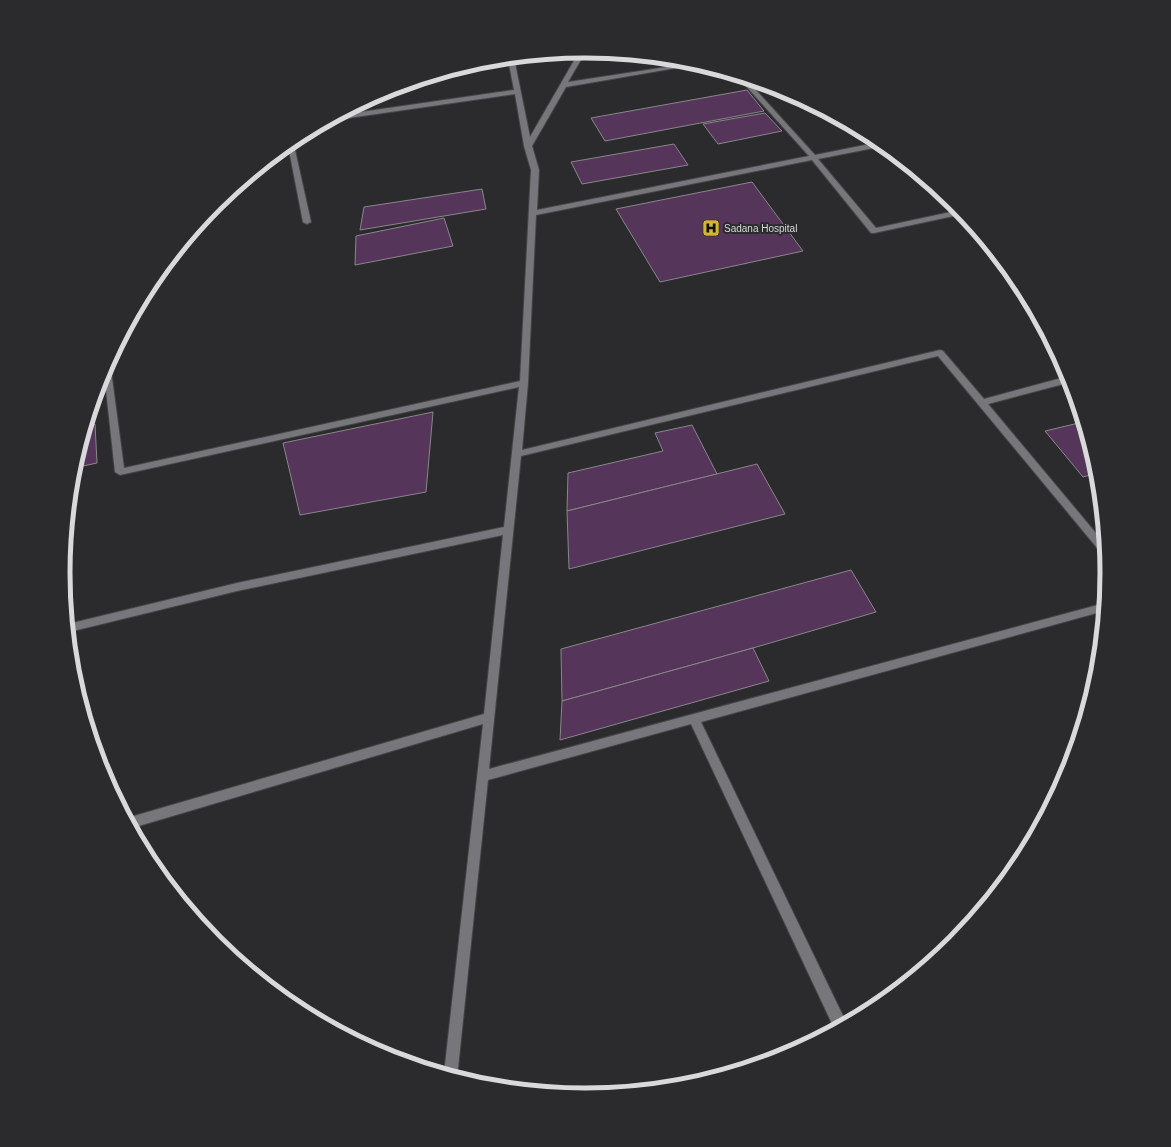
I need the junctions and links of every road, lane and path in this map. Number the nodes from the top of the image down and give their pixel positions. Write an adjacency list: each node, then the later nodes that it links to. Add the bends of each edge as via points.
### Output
1 (579, 58): 5 (street)
2 (512, 63): 6 (street)
3 (679, 67): 5 (street)
4 (746, 84): 11 (street)
5 (563, 85): 8 (street)
6 (518, 91): 7 (street); 8 (street)
7 (349, 116)
8 (528, 146): 12 (street, via 535,170)
9 (873, 146): 11 (street)
10 (293, 150): 14 (street)
11 (813, 157): 12 (street); 13 (street, via 874,231)
12 (533, 213): 17 (street)
13 (954, 213)
14 (307, 222)
15 (108, 378): 17 (street, via 120,472)
16 (1064, 381): 18 (street)
17 (524, 383): 19 (street)
18 (982, 403): 19 (street, via 940,353 860,370); 21 (street)
19 (517, 454): 20 (street)
20 (509, 530): 23 (street, via 237,587); 24 (street)
21 (1100, 545)
22 (1100, 608): 25 (street)
23 (73, 627)
24 (489, 717): 26 (street); 27 (street)
25 (694, 719): 26 (street); 28 (street)
26 (483, 776): 29 (street)
27 (134, 822)
28 (839, 1022)
29 (453, 1071)

